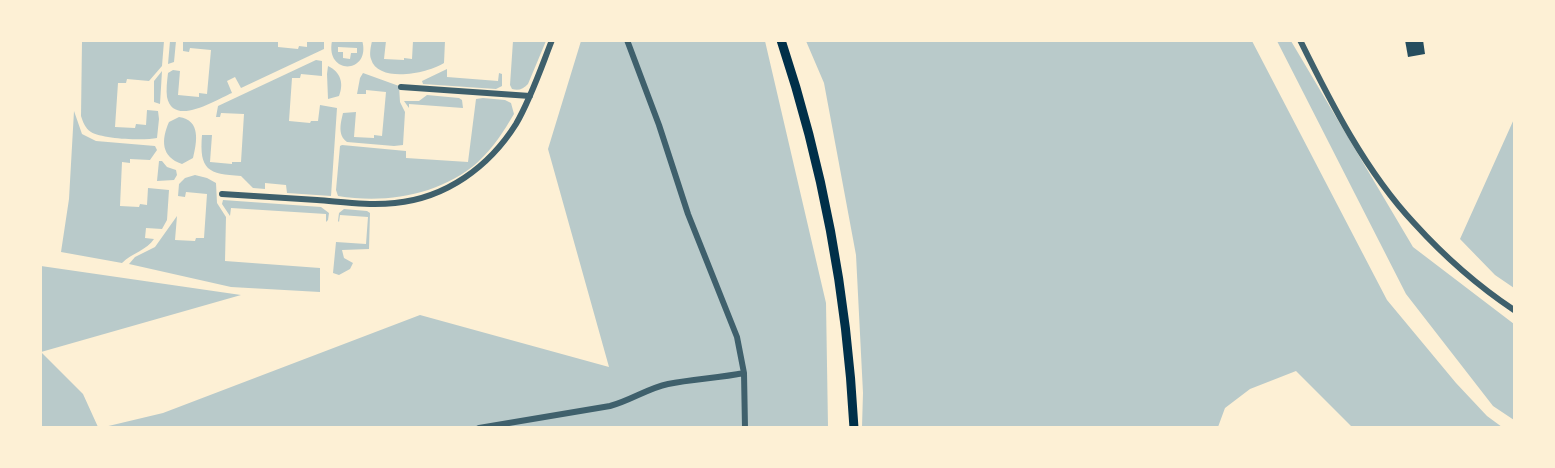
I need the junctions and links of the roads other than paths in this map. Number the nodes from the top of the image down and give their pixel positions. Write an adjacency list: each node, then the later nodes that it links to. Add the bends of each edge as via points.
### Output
1 (552, 40): 6 (street)
2 (627, 40): 9 (street, via 688,214 737,337)
3 (781, 40): 12 (main road, via 815,157 830,229)
4 (1300, 40): 8 (street, via 1343,123 1413,222)
5 (401, 87): 6 (street)
6 (530, 96): 7 (street, via 500,146 466,178 430,196 377,204)
7 (222, 194)
8 (1515, 310)
9 (744, 373): 10 (street, via 667,385 625,402); 11 (street)
10 (479, 428)
11 (746, 428)
12 (854, 428)

